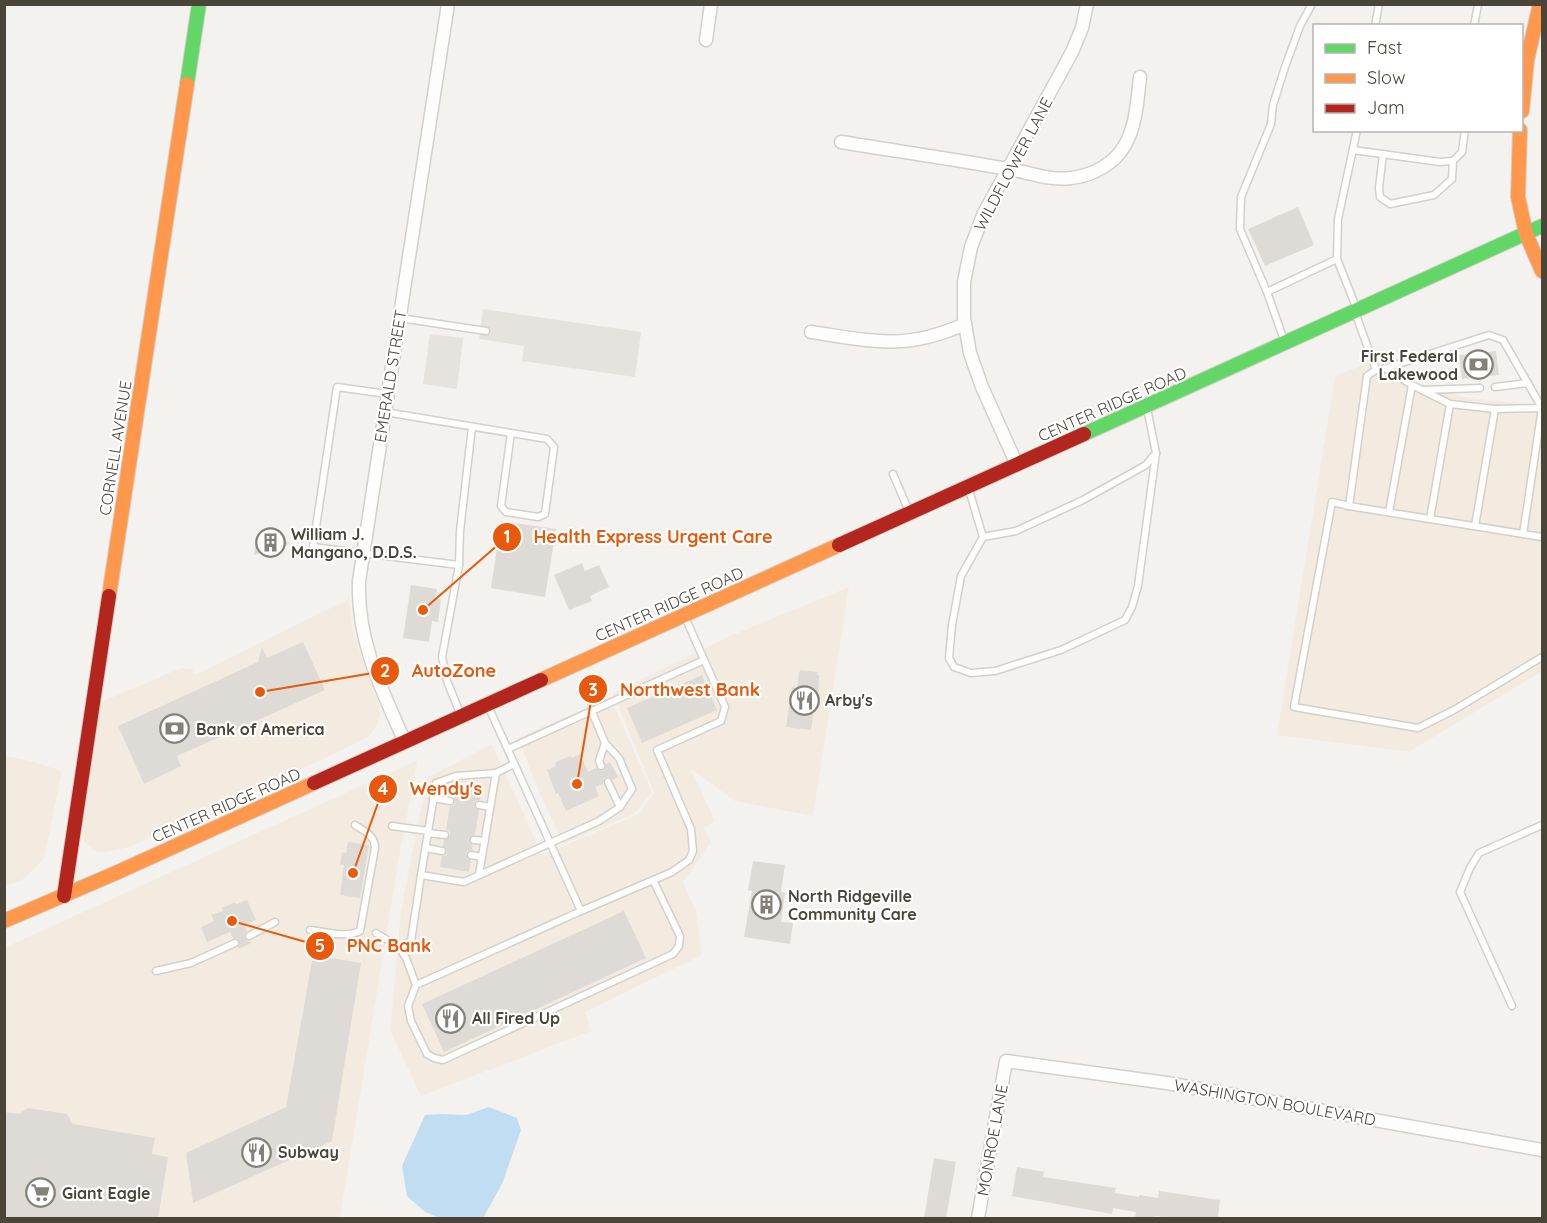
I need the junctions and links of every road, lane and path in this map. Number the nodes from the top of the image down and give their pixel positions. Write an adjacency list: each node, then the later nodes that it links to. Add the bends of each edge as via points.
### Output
1 (199, 4): 95 (main road, CORNELL AVENUE)
2 (448, 4): 28 (street, EMERALD STREET)
3 (711, 4): 11 (street)
4 (1087, 4): 21 (street, WILDFLOWER LANE, via 1072,52)
5 (1312, 4): 26 (lane, via 1300,26 1273,105 1271,124 1241,197 1240,229)
6 (1379, 4): 9 (lane)
7 (1478, 4): 10 (lane)
8 (1540, 4): 13 (main road)
9 (1375, 24)
10 (1474, 24)
11 (706, 40)
12 (1140, 77): 21 (street, via 1129,139 1100,170 1068,179)
13 (1523, 94)
14 (1357, 132): 18 (lane)
15 (1465, 132): 20 (lane, via 1461,152)
16 (1520, 132): 23 (main road, via 1518,197)
17 (841, 142): 21 (street)
18 (1353, 150): 19 (lane); 24 (lane, via 1338,219)
19 (1383, 154): 20 (lane); 20 (lane, via 1380,197 1390,204 1434,195 1452,179)
20 (1453, 161)
21 (1008, 169): 29 (street, WILDFLOWER LANE, via 971,247 964,282)
22 (1542, 226): 23 (main road, CENTER RIDGE ROAD)
23 (1526, 234): 25 (main road); 27 (main road, CENTER RIDGE ROAD)
24 (1337, 259): 26 (lane); 27 (lane)
25 (1542, 271)
26 (1267, 292): 32 (lane)
27 (1356, 311): 32 (main road, CENTER RIDGE ROAD); 34 (lane)
28 (399, 318): 30 (lane); 40 (street, EMERALD STREET)
29 (965, 324): 31 (street, via 943,334 897,343); 49 (street, WILDFLOWER LANE, via 982,387)
30 (486, 331)
31 (811, 332)
32 (1286, 343): 42 (main road, CENTER RIDGE ROAD)
33 (1386, 368): 34 (lane); 35 (lane, via 1489,335 1503,340); 36 (lane)
34 (1376, 370): 52 (lane, via 1367,376)
35 (1528, 383): 37 (lane); 43 (lane)
36 (1412, 385): 39 (lane); 53 (lane)
37 (1496, 387)
38 (1480, 388): 39 (lane)
39 (1422, 390): 41 (lane)
40 (387, 394): 45 (street, EMERALD STREET); 60 (lane, via 337,387 313,546)
41 (1450, 404): 44 (lane); 55 (lane)
42 (1147, 406): 48 (lane); 49 (main road, CENTER RIDGE ROAD)
43 (1542, 408): 44 (lane); 57 (lane)
44 (1495, 409): 56 (lane)
45 (385, 412): 46 (lane); 60 (street, EMERALD STREET)
46 (472, 427): 47 (lane); 61 (lane)
47 (511, 433): 47 (lane, via 547,439 554,447 545,514 538,517 506,512 501,506)
48 (1156, 453): 58 (lane, via 1146,465 1083,500 1016,531); 58 (lane, via 1138,586 1125,620 1061,650 995,671 971,673 954,667 949,658 961,576)
49 (1017, 465): 51 (main road, CENTER RIDGE ROAD)
50 (893, 474): 54 (lane)
51 (968, 487): 54 (main road, CENTER RIDGE ROAD); 58 (lane)
52 (1349, 506): 53 (lane); 63 (lane, via 1332,502 1294,707 1418,728)
53 (1389, 512): 55 (lane)
54 (910, 513): 62 (main road, CENTER RIDGE ROAD)
55 (1430, 519): 56 (lane)
56 (1475, 526): 57 (lane)
57 (1523, 534): 59 (lane)
58 (982, 537)
59 (1542, 537)
60 (362, 554): 61 (lane); 68 (street, EMERALD STREET, via 358,598 362,632 372,666)
61 (459, 565): 67 (lane, via 442,657)
62 (684, 616): 64 (lane); 65 (main road, CENTER RIDGE ROAD)
63 (1542, 657)
64 (704, 660): 66 (lane); 94 (lane, via 725,707 721,721 657,750 692,829 693,851 682,866)
65 (488, 705): 67 (main road, CENTER RIDGE ROAD); 70 (lane)
66 (592, 712): 69 (lane); 70 (lane)
67 (462, 716): 68 (main road, CENTER RIDGE ROAD)
68 (405, 742): 95 (main road, CENTER RIDGE ROAD)
69 (605, 743): 72 (lane); 79 (lane, via 620,758 632,789)
70 (508, 749): 71 (lane)
71 (514, 764): 73 (lane); 87 (lane)
72 (601, 766)
73 (496, 773): 75 (lane, via 456,776 436,783); 78 (lane)
74 (608, 782): 79 (lane)
75 (434, 798): 76 (lane); 83 (lane)
76 (450, 801)
77 (479, 805): 78 (lane)
78 (490, 807): 86 (lane)
79 (620, 807): 87 (lane, via 599,821)
80 (355, 825): 99 (lane, via 375,841 360,931 346,934)
81 (1542, 825): 106 (lane, via 1479,853 1460,892)
82 (392, 826): 83 (lane)
83 (428, 832): 84 (lane); 88 (lane)
84 (445, 835)
85 (474, 840): 86 (lane)
86 (485, 841): 91 (lane)
87 (550, 842): 92 (lane); 96 (lane)
88 (426, 848): 89 (lane); 93 (lane)
89 (442, 850)
90 (471, 855): 91 (lane)
91 (482, 857): 92 (lane)
92 (479, 874): 93 (lane, via 464,882)
93 (421, 875): 103 (lane, via 411,942)
94 (653, 880): 96 (lane); 105 (lane, via 680,936 673,954 443,1060 427,1054 411,1022 408,1006)
95 (64, 896): 97 (main road, CENTER RIDGE ROAD)
96 (581, 911): 105 (lane)
97 (4, 921)
98 (275, 922): 101 (lane)
99 (310, 930)
100 (376, 933): 103 (lane)
101 (249, 936)
102 (235, 942): 104 (lane, via 191,963)
103 (399, 947): 105 (lane)
104 (156, 971)
105 (416, 985)
106 (1512, 1006)
107 (1006, 1062): 108 (street, WASHINGTON BOULEVARD, via 1167,1083); 109 (street, MONROE LANE)
108 (1542, 1150)
109 (978, 1218)

